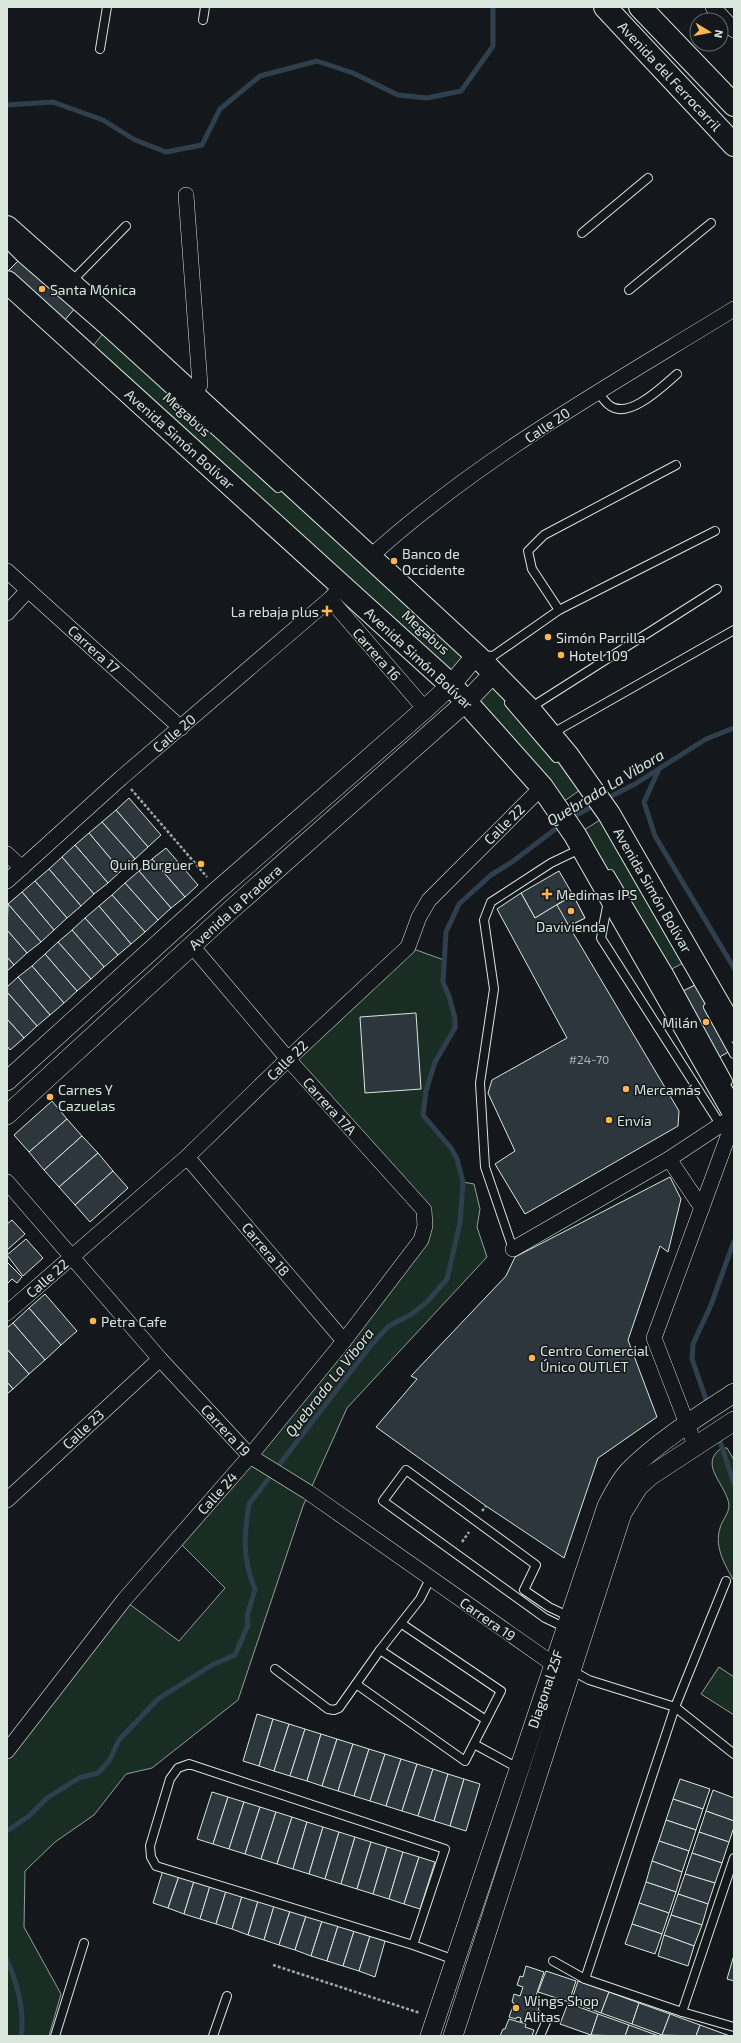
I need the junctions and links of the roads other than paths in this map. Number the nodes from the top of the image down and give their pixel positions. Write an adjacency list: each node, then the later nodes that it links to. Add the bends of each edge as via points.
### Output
1 (107, 7): 8 (lane)
2 (205, 7): 6 (lane)
3 (605, 7): 10 (main road, Avenida del Ferrocarril)
4 (640, 7): 9 (main road, Avenida del Ferrocarril)
5 (713, 7): 7 (street)
6 (203, 20)
7 (734, 30)
8 (100, 49)
9 (734, 105)
10 (734, 144)
11 (648, 178): 16 (lane)
12 (186, 196): 24 (street, via 200,385)
13 (711, 223): 20 (lane)
14 (126, 226): 19 (lane)
15 (7, 227): 19 (main road, Avenida Simón Bolívar)
16 (582, 233)
17 (7, 244): 26 (lane, Megabus)
18 (7, 282): 32 (main road, Avenida Simón Bolívar)
19 (70, 283): 24 (main road, Avenida Simón Bolívar)
20 (629, 290)
21 (734, 309): 23 (street, Calle 20)
22 (678, 374): 23 (lane, via 644,402 622,410 610,406)
23 (597, 391): 28 (street, Calle 20, via 434,502)
24 (191, 394): 28 (main road, Avenida Simón Bolívar)
25 (676, 465): 33 (lane, via 544,535 528,551 532,569)
26 (288, 496)
27 (715, 531): 33 (lane)
28 (370, 557): 36 (main road, Avenida Simón Bolívar)
29 (7, 571): 31 (street, Carrera 17)
30 (717, 589): 40 (lane)
31 (28, 590): 34 (street); 41 (street, Carrera 17)
32 (336, 593): 37 (main road, Avenida Simón Bolívar); 39 (street, Carrera 16); 41 (street, Calle 20)
33 (559, 610): 36 (lane)
34 (7, 613)
35 (734, 630): 42 (lane)
36 (481, 668): 37 (street); 37 (street); 40 (main road, Avenida Simón Bolívar)
37 (466, 691): 39 (street, Avenida la Pradera); 44 (main road, Avenida Simón Bolívar); 51 (street, Avenida la Pradera)
38 (501, 695): 43 (lane)
39 (425, 709): 56 (street, Avenida la Pradera, via 218,890)
40 (529, 709): 42 (main road, Avenida Simón Bolívar)
41 (181, 728): 48 (street, Calle 20, via 121,778)
42 (551, 734): 53 (main road, Avenida Simón Bolívar, via 609,814)
43 (561, 764)
44 (552, 797): 45 (main road, Avenida Simón Bolívar); 55 (street, Calle 22, via 429,900 408,947)
45 (579, 842): 50 (main road, Avenida Simón Bolívar); 66 (lane, via 491,902 484,920 494,989 480,1083 485,1167)
46 (7, 854): 48 (street)
47 (604, 864): 57 (lane, via 668,972)
48 (22, 868): 49 (street, Calle 20)
49 (7, 881)
50 (609, 895): 60 (main road, Avenida Simón Bolívar); 60 (lane, via 601,938)
51 (192, 946): 55 (street, Carrera 17A); 58 (street, Avenida la Pradera)
52 (702, 998): 54 (lane)
53 (734, 1031)
54 (734, 1054)
55 (288, 1059): 61 (street, Calle 22); 65 (street, Carrera 17A)
56 (7, 1081)
57 (734, 1092)
58 (7, 1115)
59 (734, 1116): 60 (street)
60 (729, 1119): 62 (street); 64 (street)
61 (187, 1157): 67 (street, Calle 22); 69 (street, Carrera 18)
62 (669, 1159): 64 (street); 66 (street)
63 (7, 1182): 67 (street, Carrera 19)
64 (702, 1208): 73 (street, via 654,1338)
65 (424, 1210): 69 (street, Calle 24, via 425,1226 421,1240)
66 (513, 1249)
67 (71, 1256): 68 (street, Calle 22); 70 (street, Carrera 19)
68 (7, 1313)
69 (344, 1341): 75 (street, Calle 24)
70 (160, 1358): 75 (street, Carrera 19); 76 (street, Calle 23)
71 (728, 1397): 73 (street, Diagonal 25F)
72 (734, 1420): 74 (street, Diagonal 25F)
73 (692, 1421): 74 (street); 79 (street, Diagonal 25F, via 640,1461 627,1473 615,1490 607,1506)
74 (702, 1441): 84 (street, Diagonal 25F, via 650,1476 629,1500 622,1513)
75 (250, 1456): 77 (street, Carrera 19, via 295,1484); 89 (street, Calle 24, via 124,1600)
76 (7, 1500)
77 (430, 1579): 80 (lane, via 420,1599); 82 (street, Carrera 19)
78 (726, 1581): 86 (lane)
79 (568, 1623): 79 (lane, via 524,1590 536,1565 406,1470 383,1501 545,1618); 82 (street, Diagonal 25F)
80 (402, 1624): 81 (lane); 87 (lane, via 501,1691)
81 (380, 1650): 85 (lane); 87 (lane)
82 (553, 1664): 84 (street, via 556,1660 565,1658 570,1662); 91 (street, Diagonal 25F)
83 (275, 1669): 85 (lane, via 328,1709 340,1708)
84 (572, 1670): 86 (lane, via 589,1680); 105 (street, Diagonal 25F)
85 (356, 1684): 88 (lane, via 465,1761)
86 (675, 1707): 90 (lane); 97 (lane)
87 (486, 1720): 88 (lane)
88 (474, 1744): 91 (lane)
89 (7, 1751)
90 (734, 1754)
91 (518, 1768): 95 (street, Diagonal 25F)
92 (734, 1858): 99 (lane)
93 (84, 1943): 103 (lane)
94 (413, 1945): 94 (lane, via 156,1866 151,1857 150,1846 170,1779 178,1768 189,1764 445,1849); 95 (lane)
95 (455, 1960): 101 (street, Diagonal 25F)
96 (553, 1960): 97 (lane)
97 (585, 1979): 99 (lane)
98 (227, 1996): 104 (lane)
99 (682, 2012): 102 (lane)
100 (546, 2022): 106 (lane)
101 (433, 2027)
102 (734, 2027)
103 (56, 2036)
104 (213, 2036)
105 (453, 2036)
106 (540, 2036)

